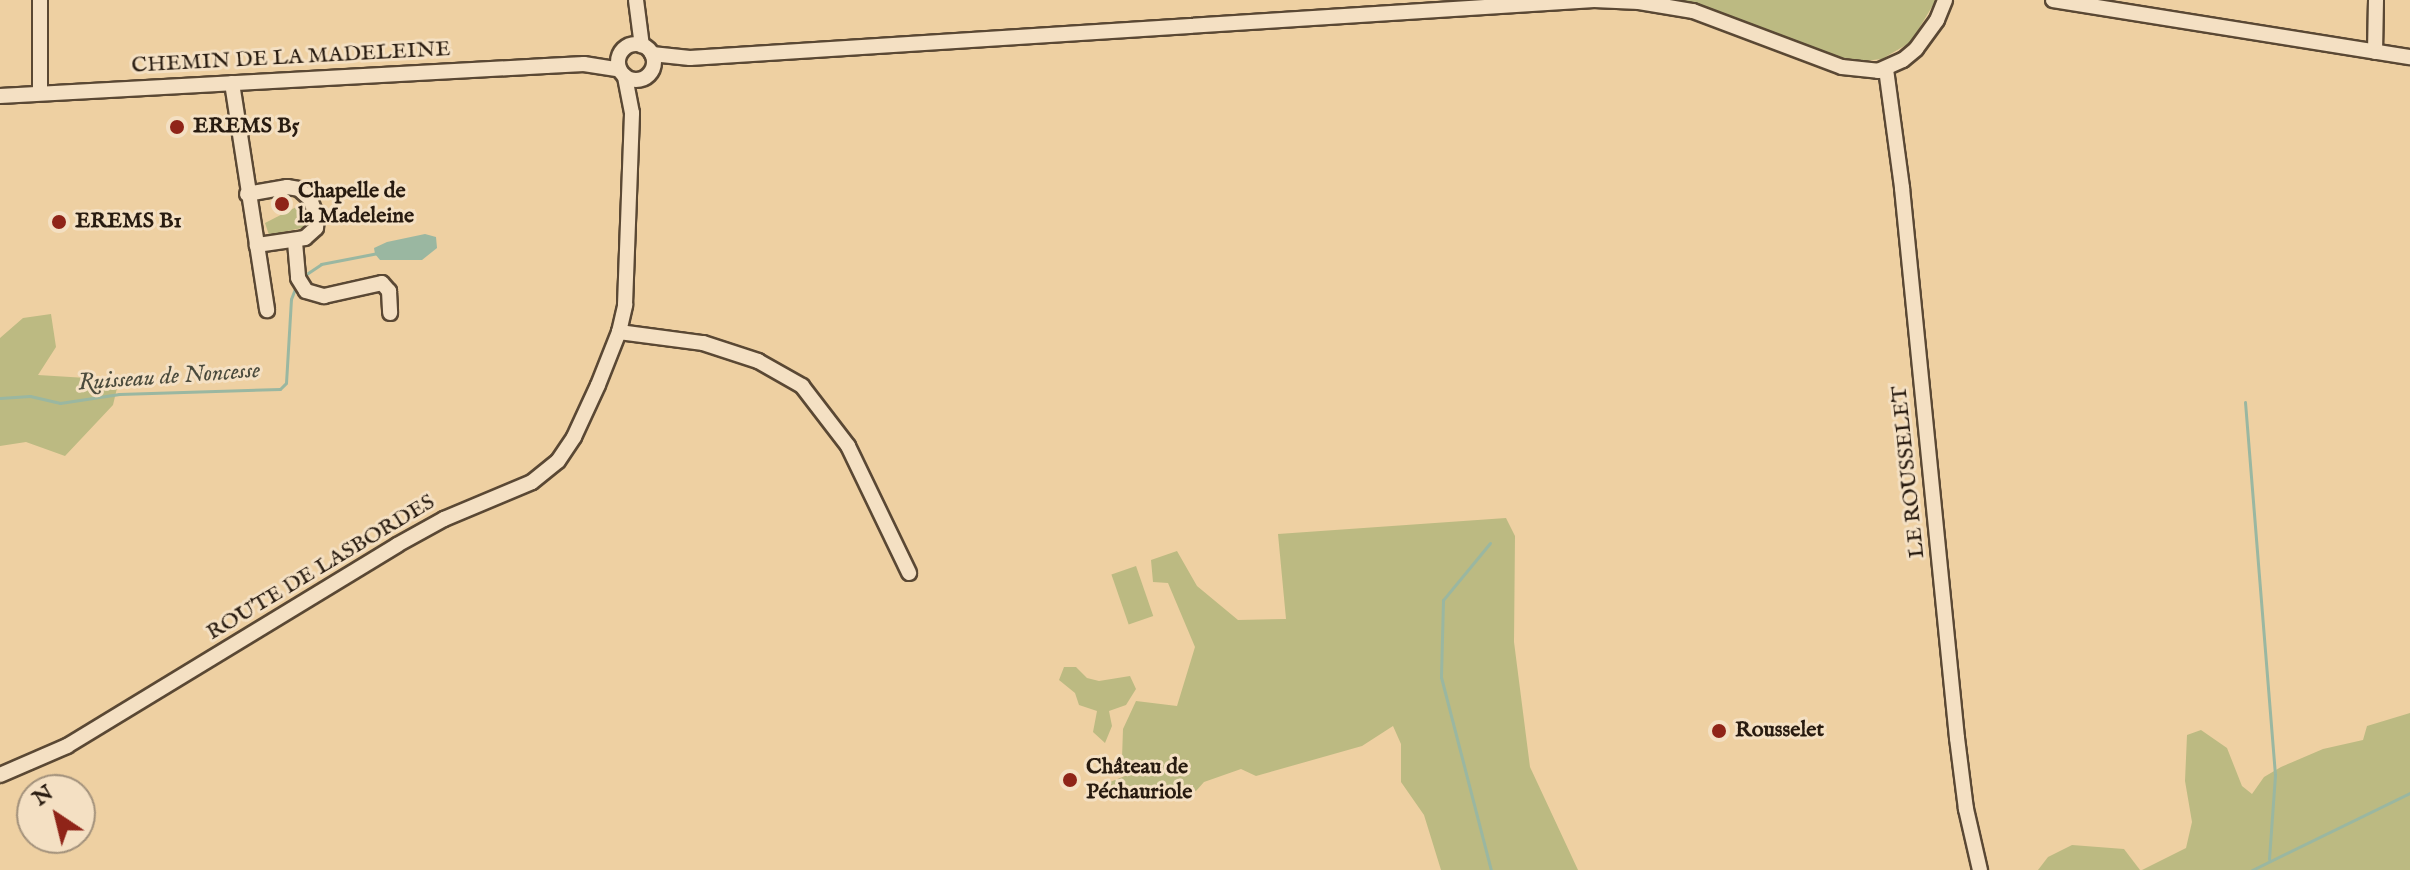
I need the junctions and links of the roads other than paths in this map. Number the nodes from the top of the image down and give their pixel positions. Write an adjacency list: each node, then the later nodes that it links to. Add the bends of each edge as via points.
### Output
1 (40, 0): 11 (street)
2 (1945, 0): 9 (street, via 1916,49)
3 (2053, 0): 6 (street)
4 (2376, 0): 6 (street)
5 (636, 5): 8 (street)
6 (2375, 52): 7 (street)
7 (2410, 57)
8 (635, 62): 9 (street, CHEMIN DE LA MADELEINE, via 1594,0 1693,11 1842,67); 10 (street, CHEMIN DE LA MADELEINE); 18 (street, ROUTE DE LASBORDES, via 627,280)
9 (1886, 69): 21 (street, LE ROUSSELET, via 1957,738)
10 (232, 83): 11 (street, CHEMIN DE LA MADELEINE); 13 (street)
11 (40, 93): 12 (street, CHEMIN DE LA MADELEINE)
12 (0, 96)
13 (247, 194): 14 (street, via 287,187 307,195 316,211 316,228); 15 (street)
14 (295, 242): 15 (street); 17 (street, via 298,278 306,291 324,296 382,283 389,291)
15 (257, 245): 16 (street)
16 (267, 310)
17 (390, 313)
18 (619, 332): 19 (street, via 703,343 758,361 802,386 848,446); 20 (street, ROUTE DE LASBORDES, via 574,437 543,475 397,545 78,739)
19 (909, 573)
20 (0, 775)
21 (1980, 870)

